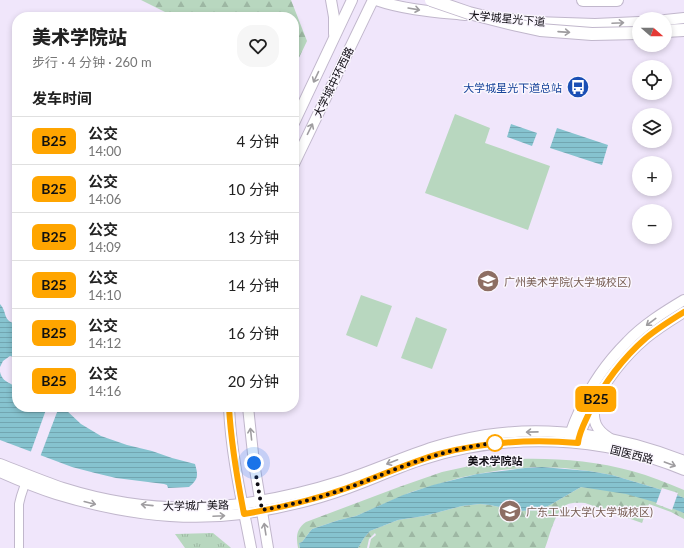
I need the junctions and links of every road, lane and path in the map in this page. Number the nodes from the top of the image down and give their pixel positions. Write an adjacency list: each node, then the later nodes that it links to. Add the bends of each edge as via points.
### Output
1 (331, 0): 15 (main road, via 334,17)
2 (352, 0): 15 (main road, 大学城中环西路)
3 (375, 0): 8 (main road, 大学城星光下道, one-way to 8, via 428,11); 17 (main road, 大学城中环西路, one-way to 3)
4 (431, 0): 14 (highway, one-way to 14, bridge, via 540,30 592,34)
5 (440, 0): 8 (main road)
6 (583, 0): 7 (highway)
7 (617, 0)
8 (496, 18): 11 (main road, 大学城星光下道, one-way to 11, via 595,24)
9 (684, 18): 10 (main road)
10 (672, 19)
11 (632, 22)
12 (684, 30): 13 (highway)
13 (672, 31)
14 (632, 33)
15 (333, 42): 16 (main road, 大学城中环西路, one-way to 16)
16 (299, 113)
17 (299, 154)
18 (684, 300): 23 (main road, one-way to 23, via 633,336 609,362 582,406)
19 (684, 312): 20 (main road, via 647,338 627,356 609,378)
20 (594, 404): 23 (main road); 24 (main road, via 596,425 603,434)
21 (230, 412): 31 (main road)
22 (249, 412): 30 (main road, one-way to 22)
23 (574, 438): 24 (main road, 国医西路); 27 (main road, 国医西路, one-way to 27, via 644,456); 30 (main road, 大学城广美路, via 475,446 423,459 327,495 293,504)
24 (614, 440): 25 (main road, 国医西路)
25 (684, 461)
26 (0, 464): 29 (main road, 大学城广美路)
27 (684, 470)
28 (0, 472): 29 (main road, 大学城广美路)
29 (27, 479): 31 (main road, 大学城广美路, via 132,503); 32 (street, via 19,508)
30 (261, 505): 31 (main road, 大学城广美路); 34 (main road, one-way to 30)
31 (243, 508): 33 (main road)
32 (19, 548)
33 (251, 548)
34 (268, 548)

